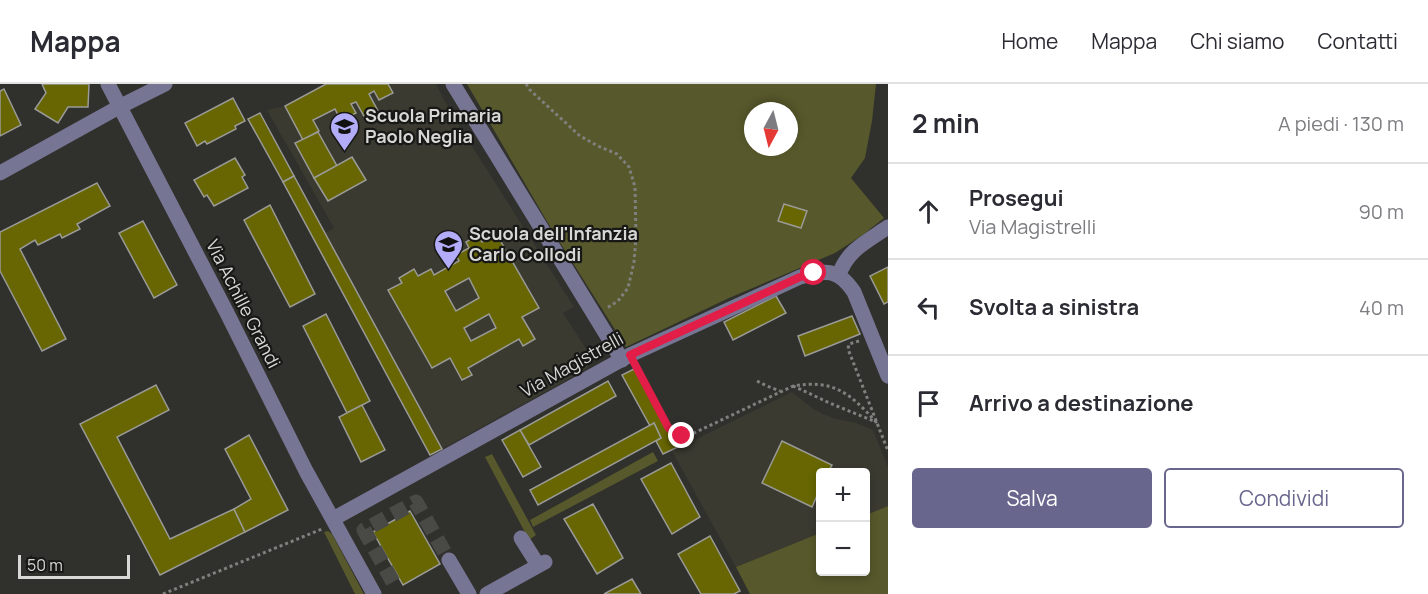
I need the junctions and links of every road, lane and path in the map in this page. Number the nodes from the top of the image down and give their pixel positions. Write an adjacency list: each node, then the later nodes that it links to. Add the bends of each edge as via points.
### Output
1 (108, 84): 5 (street, Via Achille Grandi)
2 (165, 84): 5 (street)
3 (453, 84): 9 (street)
4 (526, 84): 9 (path, via 580,136 617,154 629,167 635,187 636,237 628,288 618,301)
5 (119, 106): 6 (street); 18 (street, Via Achille Grandi)
6 (1, 170)
7 (888, 227): 8 (street, via 848,256)
8 (839, 275): 10 (street, via 855,292); 11 (street, Via Magistrelli, via 827,272 800,277)
9 (595, 316): 11 (street)
10 (872, 336): 12 (street); 16 (path, via 849,344 848,350)
11 (626, 358): 15 (path, via 672,434 678,436 692,434); 18 (street, Via Magistrelli)
12 (888, 376)
13 (757, 381): 15 (path)
14 (793, 386): 15 (path); 16 (path); 16 (path, via 807,383 834,387 856,400)
15 (780, 391)
16 (876, 422): 17 (path)
17 (888, 451)
18 (333, 519): 22 (path, via 320,530); 23 (street, Via Achille Grandi)
19 (521, 538): 24 (street, via 538,566)
20 (449, 560): 21 (street)
21 (467, 591)
22 (163, 594)
23 (374, 594)
24 (486, 594)

